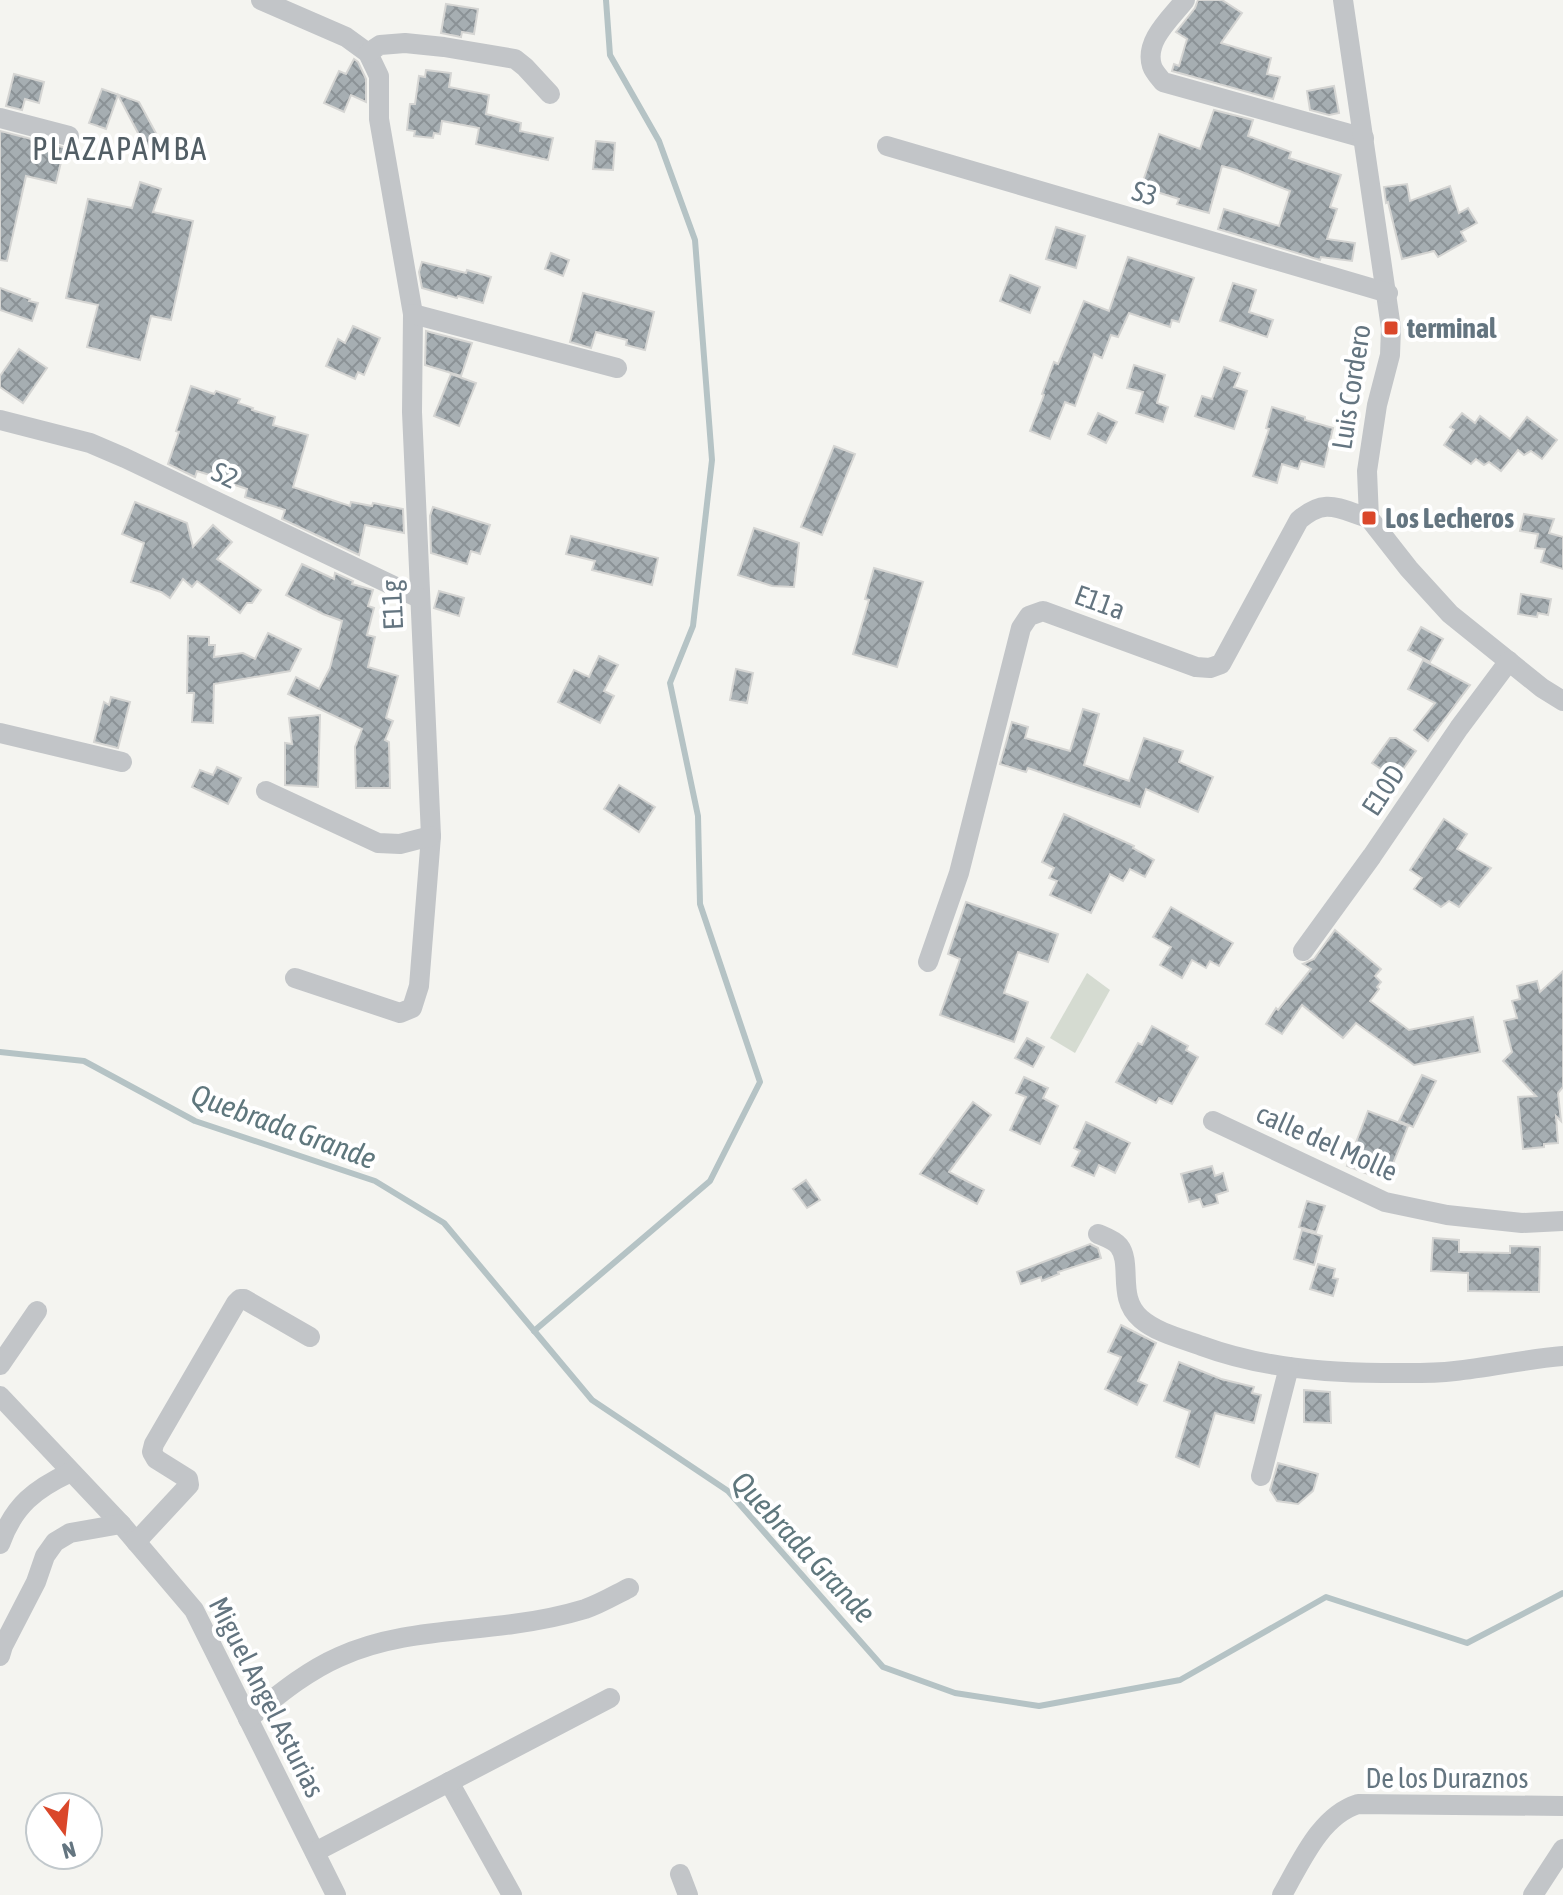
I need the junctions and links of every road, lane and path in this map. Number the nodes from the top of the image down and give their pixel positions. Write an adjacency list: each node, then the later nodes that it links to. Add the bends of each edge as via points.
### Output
1 (261, 0): 4 (street, via 346,37)
2 (1185, 0): 8 (street, via 1155,38 1150,55 1152,69 1163,82)
3 (1343, 0): 8 (street, Luis Cordero)
4 (368, 53): 5 (street, via 380,45 405,43 515,59); 11 (street, E11g, via 379,76 379,119)
5 (550, 94)
6 (0, 118): 7 (street)
7 (69, 136)
8 (1364, 138): 10 (street, Luis Cordero)
9 (887, 146): 10 (street, S3)
10 (1388, 293): 14 (street, Luis Cordero, via 1390,355 1367,471)
11 (413, 314): 12 (street); 15 (street, E11g)
12 (617, 368)
13 (0, 420): 15 (street, S2, via 90,443)
14 (1369, 518): 16 (street, via 1450,614); 23 (street, E11a, via 1324,505 1299,520 1221,664 1210,668 1043,611 1029,616 1021,628 959,873)
15 (419, 598): 21 (street, E11g)
16 (1509, 661): 17 (street); 22 (street, E10D)
17 (1563, 701)
18 (0, 733): 19 (street)
19 (122, 762)
20 (266, 791): 21 (street, via 378,843)
21 (431, 836): 24 (street, E11g, via 419,986 412,1008 400,1013)
22 (1303, 951)
23 (928, 962)
24 (295, 978)
25 (1213, 1121): 26 (street, calle del Molle, via 1385,1202 1447,1215 1522,1223)
26 (1563, 1221)
27 (1098, 1234): 32 (street, via 1117,1243 1124,1254 1125,1286 1141,1319 1209,1349)
28 (37, 1311): 31 (street)
29 (310, 1337): 37 (street, via 244,1299 236,1303 154,1444 156,1459 188,1479 189,1485)
30 (1563, 1356): 32 (street, via 1452,1372 1349,1373)
31 (0, 1365)
32 (1289, 1367): 35 (street)
33 (0, 1396): 34 (street, Miguel Angel Asturias)
34 (71, 1472): 36 (street, Miguel Angel Asturias); 38 (street, via 20,1505)
35 (1261, 1476)
36 (121, 1524): 37 (street, Miguel Angel Asturias); 40 (street, via 70,1533 55,1542)
37 (136, 1542): 42 (street, Miguel Angel Asturias, via 194,1610)
38 (0, 1544)
39 (629, 1588): 42 (street, via 586,1609 425,1634 340,1656 300,1677)
40 (1, 1648)
41 (610, 1698): 43 (street)
42 (248, 1719): 46 (street, Miguel Angel Asturias)
43 (449, 1782): 46 (street); 49 (street)
44 (1563, 1806): 51 (street, De los Duraznos, via 1358,1804 1324,1825)
45 (1563, 1849): 52 (street)
46 (315, 1852): 48 (street, Miguel Angel Asturias)
47 (680, 1874): 50 (street)
48 (336, 1895)
49 (512, 1895)
50 (688, 1895)
51 (1282, 1895)
52 (1533, 1895)

